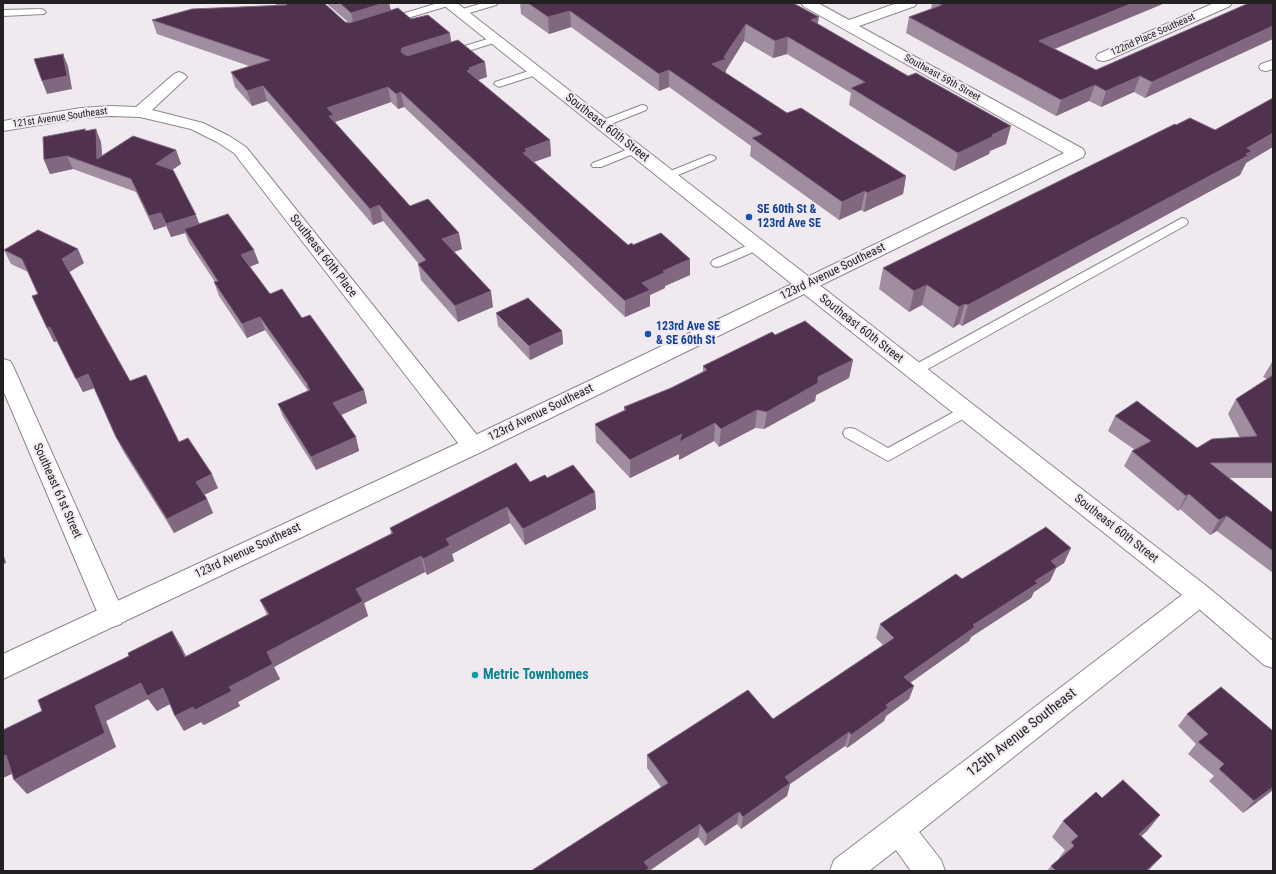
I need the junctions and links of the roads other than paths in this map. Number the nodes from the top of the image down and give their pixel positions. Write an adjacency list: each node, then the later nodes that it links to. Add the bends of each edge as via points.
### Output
1 (493, 3): 5 (lane)
2 (808, 3): 9 (street, Southeast 59th Street)
3 (910, 3): 9 (street)
4 (1225, 3): 12 (street, 122nd Place Southeast)
5 (452, 6): 8 (lane); 10 (street, Southeast 60th Street)
6 (41, 12): 7 (lane)
7 (3, 13)
8 (380, 24)
9 (848, 25): 21 (street, Southeast 59th Street)
10 (494, 40): 11 (lane); 13 (street, Southeast 60th Street)
11 (439, 57)
12 (1103, 57)
13 (535, 72): 15 (lane); 18 (street, Southeast 60th Street)
14 (179, 77): 17 (street)
15 (499, 84)
16 (642, 108): 18 (lane)
17 (140, 112): 19 (street, 121st Avenue Southeast, via 81,113); 33 (street, Southeast 60th Place, via 197,126 240,150)
18 (602, 124): 20 (street, Southeast 60th Street)
19 (3, 126)
20 (634, 150): 23 (lane); 24 (street, Southeast 60th Street)
21 (1077, 153): 28 (street, 123rd Avenue Southeast)
22 (710, 158): 24 (lane)
23 (597, 165)
24 (667, 176): 26 (street, Southeast 60th Street)
25 (1182, 222): 30 (lane)
26 (756, 246): 27 (lane); 28 (street, Southeast 60th Street)
27 (717, 263)
28 (806, 285): 30 (street, Southeast 60th Street); 33 (street, 123rd Avenue Southeast)
29 (3, 366): 35 (street, Southeast 61st Street)
30 (914, 371): 31 (street, Southeast 60th Street)
31 (965, 411): 32 (lane, via 888,455); 34 (street, Southeast 60th Street)
32 (850, 433)
33 (474, 446): 35 (street, 123rd Avenue Southeast)
34 (1200, 595): 36 (street, Southeast 60th Street); 38 (street, 125th Avenue Southeast)
35 (112, 616): 37 (street, 123rd Avenue Southeast)
36 (1273, 657)
37 (3, 667)
38 (898, 829): 39 (street, 125th Avenue Southeast); 40 (street)
39 (845, 871)
40 (930, 871)

